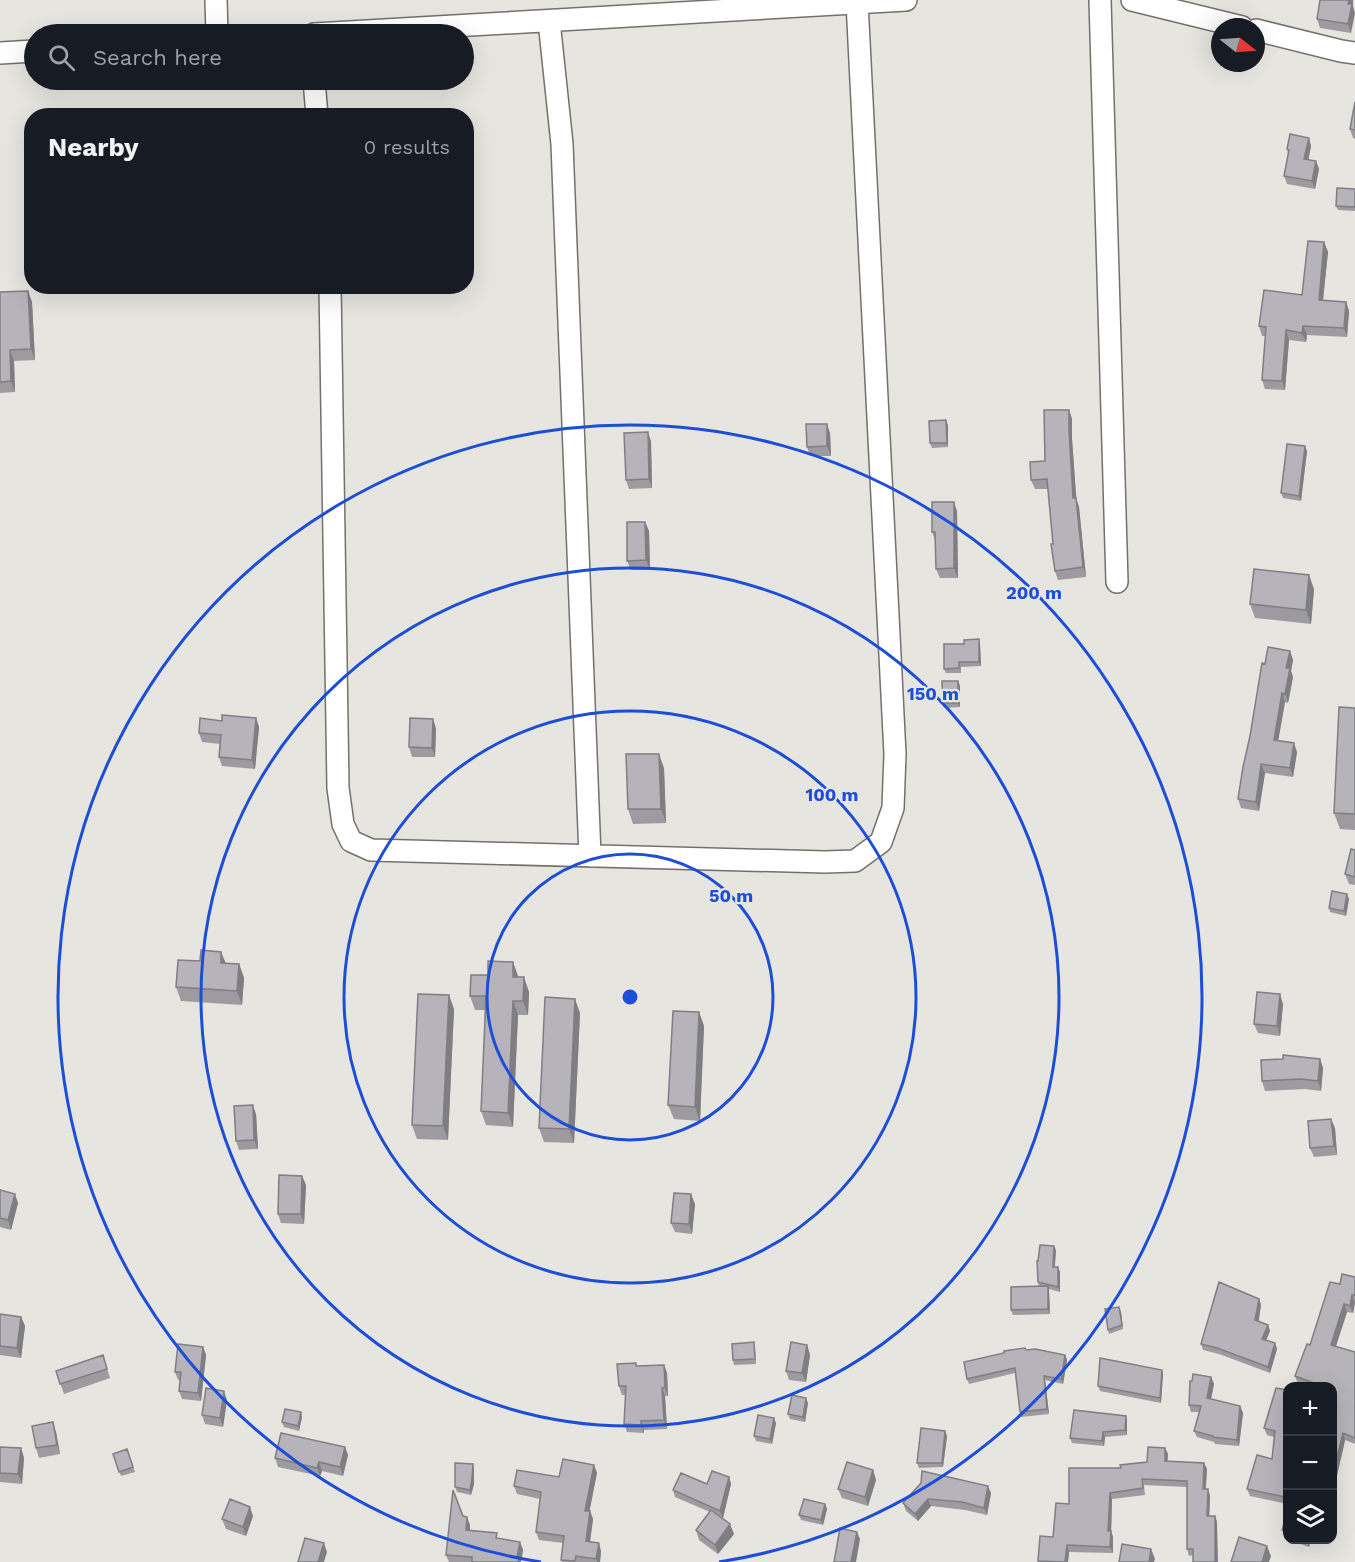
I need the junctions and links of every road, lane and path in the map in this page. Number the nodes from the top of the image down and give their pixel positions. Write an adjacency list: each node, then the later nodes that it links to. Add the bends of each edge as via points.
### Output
1 (216, 0): 8 (street)
2 (906, 0): 5 (street)
3 (1100, 0): 17 (street)
4 (1132, 0): 6 (street)
5 (857, 2): 7 (street); 18 (street, via 895,754 893,808 881,842 855,861)
6 (1211, 19)
7 (549, 21): 9 (street); 18 (street, via 562,144)
8 (217, 24)
9 (474, 25)
10 (1265, 32): 13 (street)
11 (24, 52): 12 (street)
12 (0, 53)
13 (1355, 53)
14 (315, 90): 15 (street)
15 (316, 108)
16 (330, 294): 18 (street, via 338,788 343,824 351,841 370,850)
17 (1117, 582)
18 (590, 856)

